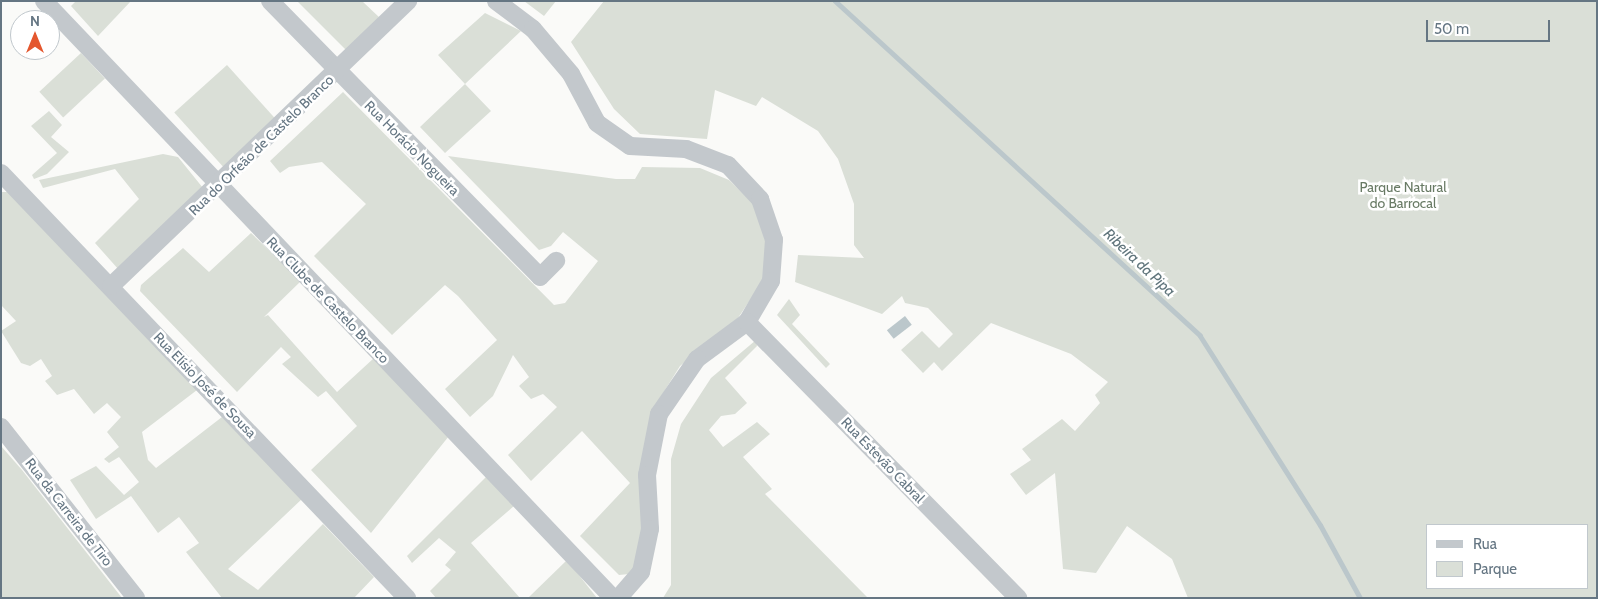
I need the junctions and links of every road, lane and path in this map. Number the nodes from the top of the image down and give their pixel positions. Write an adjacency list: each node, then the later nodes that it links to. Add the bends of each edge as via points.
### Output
1 (44, 1): 7 (street, Rua Clube de Castelo Branco)
2 (270, 1): 5 (street, Rua Horácio Nogueira)
3 (408, 1): 5 (street, Rua do Orfeão de Castelo Branco)
4 (496, 1): 10 (street, via 533,29 571,74 597,124 630,146 686,150 728,165 760,199 774,240 771,281)
5 (337, 71): 7 (street, Rua do Orfeão de Castelo Branco); 8 (street, Rua Horácio Nogueira, via 540,277)
6 (1, 173): 9 (street, Rua Elísio José de Sousa)
7 (219, 186): 9 (street, Rua do Orfeão de Castelo Branco); 14 (street, Rua Clube de Castelo Branco)
8 (556, 261)
9 (111, 286): 13 (street, Rua Elísio José de Sousa)
10 (747, 322): 15 (street, via 697,360 660,414 647,476 650,529 641,572); 16 (street, Rua Estevão Cabral)
11 (1, 427): 12 (street, Rua da Carreira de Tiro)
12 (136, 598)
13 (407, 598)
14 (613, 598)
15 (618, 598)
16 (1018, 598)

